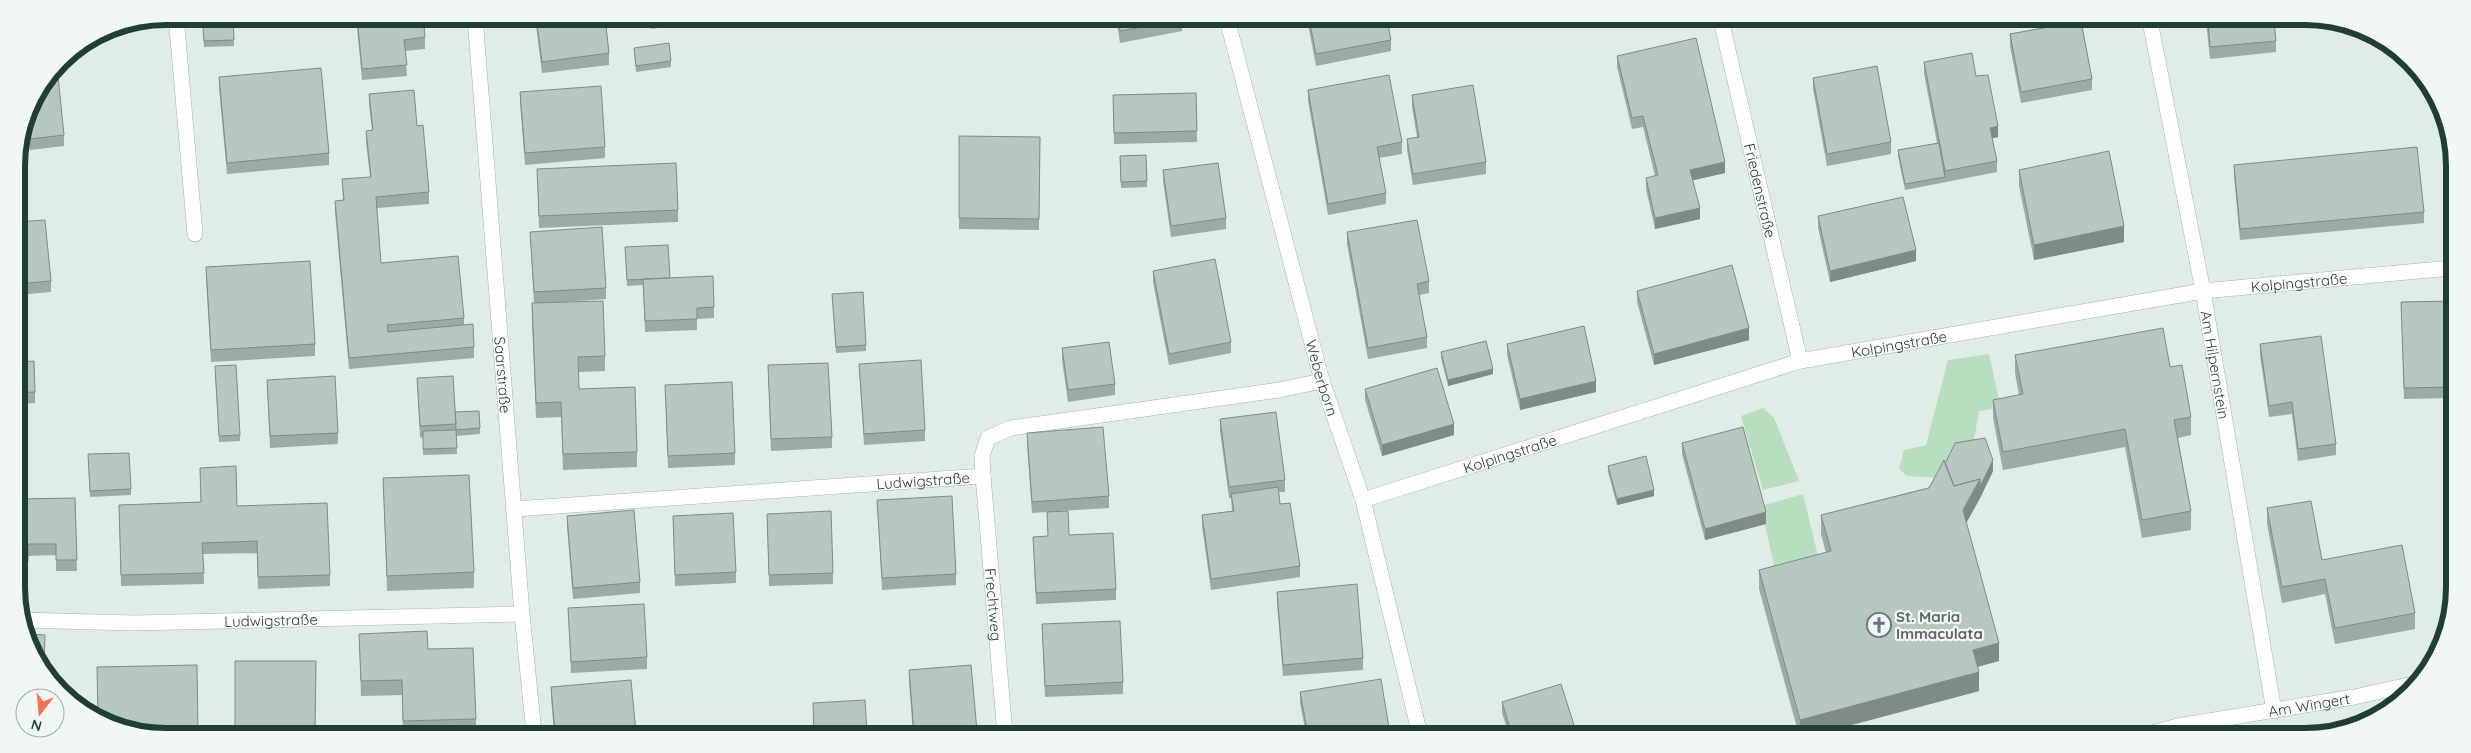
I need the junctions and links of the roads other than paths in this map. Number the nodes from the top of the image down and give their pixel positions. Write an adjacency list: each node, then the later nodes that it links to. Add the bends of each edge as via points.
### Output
1 (177, 25): 6 (street)
2 (476, 25): 13 (street, Saarstraße)
3 (1229, 25): 10 (street, Weberborn)
4 (1723, 25): 9 (street, Friedenstraße)
5 (2151, 25): 8 (street, Am Hilpernstein)
6 (195, 234)
7 (2446, 268): 8 (street, Kolpingstraße)
8 (2203, 291): 9 (street, Kolpingstraße); 17 (street, Am Hilpernstein)
9 (1800, 361): 12 (street, Kolpingstraße)
10 (1322, 381): 11 (street, Ludwigstraße, via 1011,428 988,438 982,456); 12 (street, Weberborn)
11 (983, 476): 13 (street, Ludwigstraße); 19 (street, Frechtweg)
12 (1363, 500): 20 (street, Weberborn)
13 (515, 509): 14 (street, Saarstraße)
14 (522, 614): 15 (street, Ludwigstraße, via 132,623); 18 (street, Saarstraße)
15 (29, 620)
16 (2406, 685): 17 (street, Am Wingert)
17 (2274, 711): 21 (street, Am Wingert)
18 (533, 728)
19 (1004, 728)
20 (1419, 728)
21 (2171, 728)

